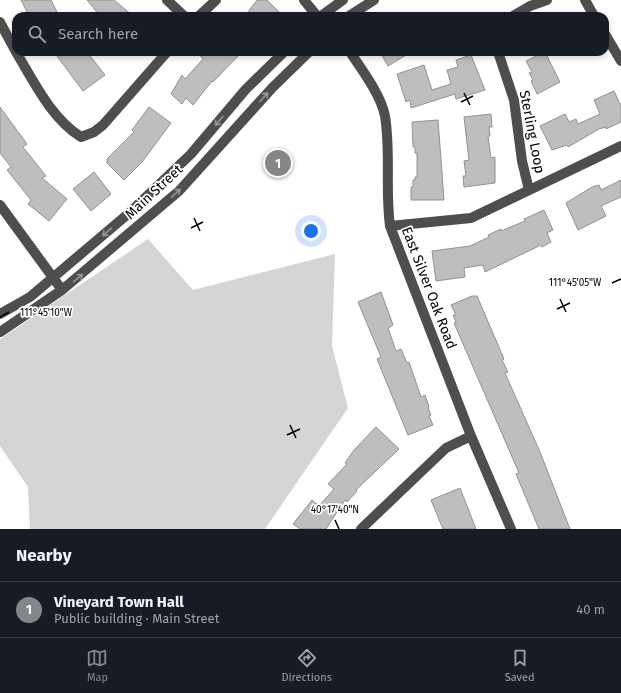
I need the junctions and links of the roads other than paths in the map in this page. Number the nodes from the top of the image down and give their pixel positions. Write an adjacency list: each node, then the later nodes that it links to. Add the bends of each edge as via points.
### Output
1 (167, 0): 8 (street)
2 (216, 0): 9 (street)
3 (304, 0): 10 (street)
4 (343, 0): 11 (street)
5 (374, 0): 12 (street)
6 (547, 0): 13 (street)
7 (585, 0): 14 (street)
8 (180, 12)
9 (203, 12)
10 (314, 12)
11 (326, 12)
12 (355, 12)
13 (520, 12)
14 (592, 12)
15 (0, 22): 17 (street)
16 (609, 41): 24 (street)
17 (12, 44)
18 (18, 56): 19 (street, via 45,100 68,129 81,137 94,132 102,125)
19 (162, 56)
20 (280, 56): 29 (street, Main Street, one-way to 29, via 246,89 191,154 128,214)
21 (305, 56): 30 (street, Main Street, one-way to 21, via 179,191 273,87)
22 (353, 56): 28 (street, East Silver Oak Road, via 372,85 385,115 387,207)
23 (499, 56): 26 (street, Sterling Loop, via 514,100 522,161)
24 (621, 61)
25 (621, 146): 26 (street, Sterling Loop)
26 (530, 190): 28 (street, via 471,218)
27 (0, 205): 29 (street)
28 (390, 226): 33 (street, East Silver Oak Road)
29 (53, 278): 30 (street); 31 (street, Main Street, via 30,297)
30 (62, 290): 32 (street, Main Street)
31 (0, 314)
32 (0, 332)
33 (471, 436): 34 (street, via 446,448); 35 (street, East Silver Oak Road)
34 (361, 529)
35 (511, 529)

